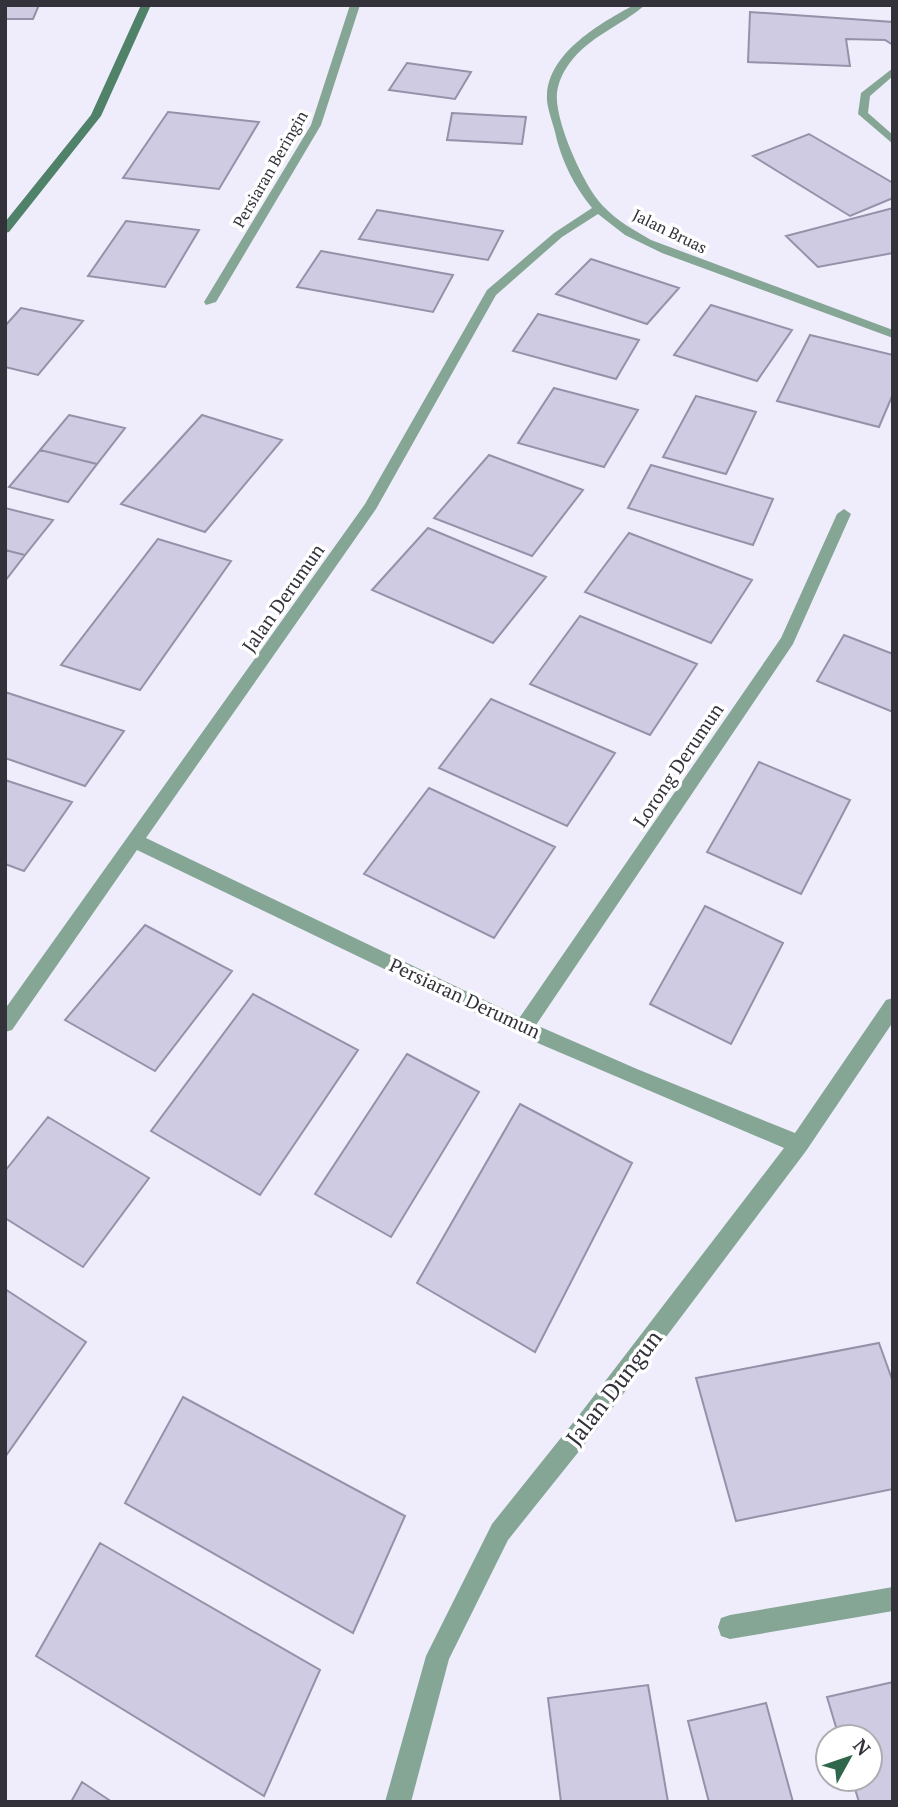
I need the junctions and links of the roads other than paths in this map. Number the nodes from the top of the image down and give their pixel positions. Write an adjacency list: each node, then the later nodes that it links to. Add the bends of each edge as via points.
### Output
1 (146, 5): 7 (street, via 96,116)
2 (355, 5): 8 (street, Persiaran Beringin, via 316,125)
3 (641, 5): 6 (street, Jalan Bruas, via 576,50 559,69 552,94 573,170)
4 (893, 71): 5 (street, via 865,95 863,114)
5 (893, 141)
6 (599, 209): 9 (street, Jalan Bruas, via 632,233 673,253); 11 (street, Jalan Derumun, via 558,235 491,293 371,506)
7 (5, 230)
8 (210, 302)
9 (893, 334)
10 (844, 514): 14 (street, Lorong Derumun, via 788,640)
11 (135, 841): 13 (street, Jalan Derumun); 14 (street, Persiaran Derumun)
12 (893, 1006): 15 (street, Jalan Dungun)
13 (5, 1024)
14 (524, 1027): 15 (street, Persiaran Derumun, via 701,1107)
15 (799, 1144): 18 (street, Jalan Dungun, via 500,1532 438,1656)
16 (893, 1599): 17 (street)
17 (730, 1627)
18 (398, 1802)

